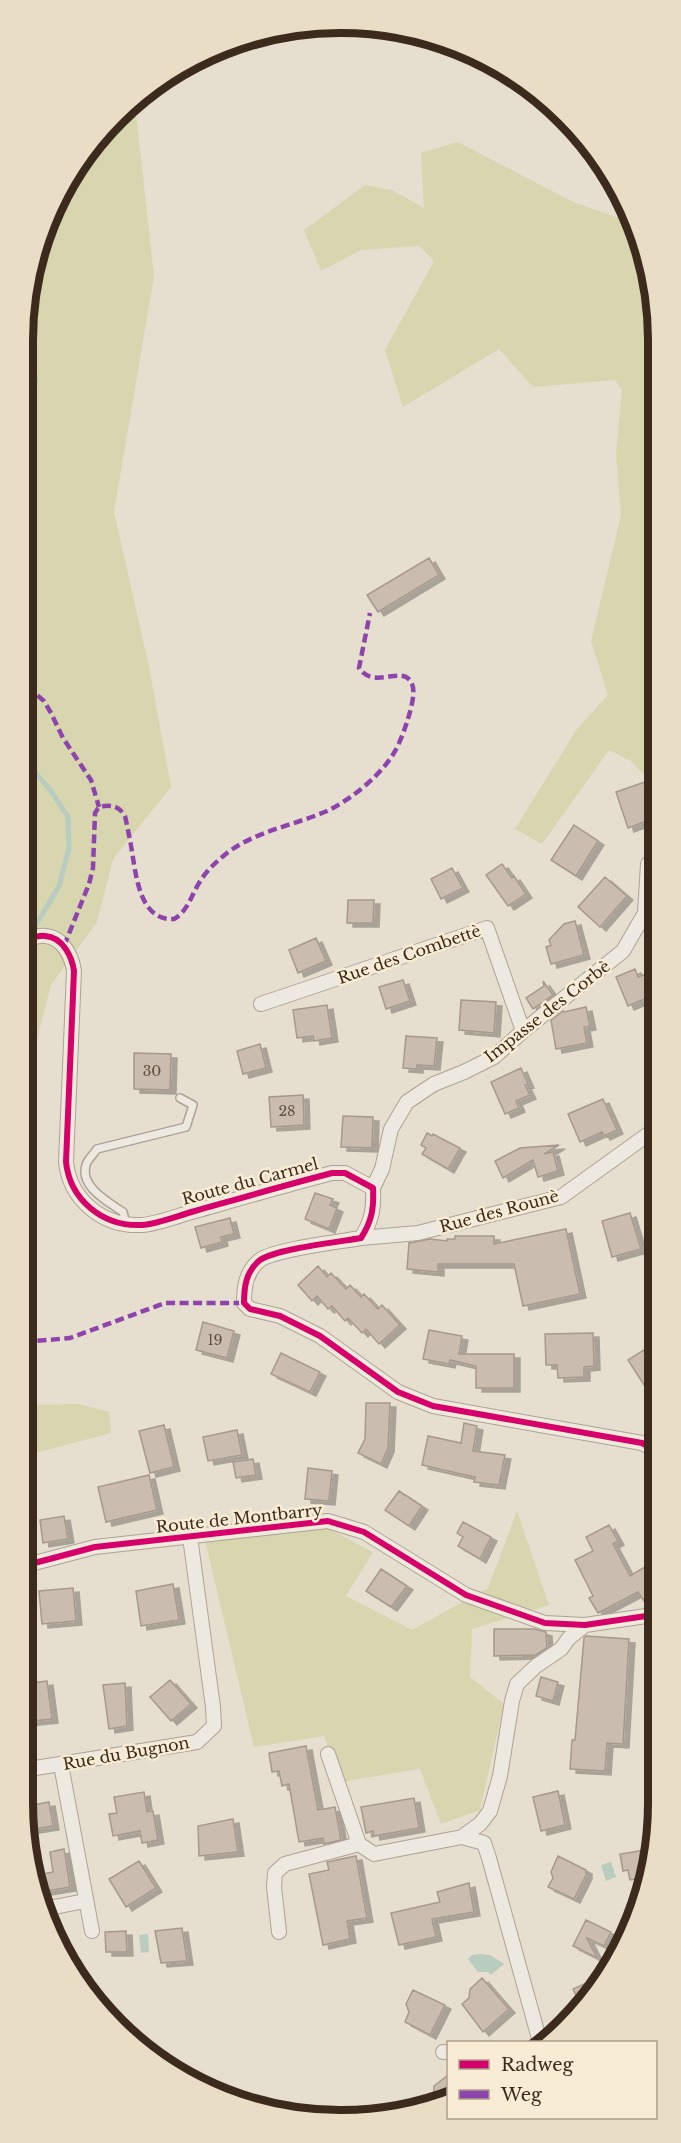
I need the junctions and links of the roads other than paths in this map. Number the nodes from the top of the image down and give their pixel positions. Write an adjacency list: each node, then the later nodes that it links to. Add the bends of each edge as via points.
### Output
1 (648, 864): 4 (street, Impasse des Corbè, via 645,913 623,951)
2 (33, 938): 8 (street, Route du Carmel, via 54,938 64,946 74,971 68,1176 78,1196 95,1212)
3 (261, 1005): 4 (street, Rue des Combettè, via 487,928)
4 (523, 1031): 7 (street, Impasse des Corbè, via 494,1057 434,1084 407,1102 391,1129 382,1169)
5 (180, 1098): 8 (lane, via 193,1105 186,1127 97,1149 85,1166 86,1179 96,1193 123,1212)
6 (648, 1134): 9 (street, Rue des Rounè, via 561,1197 418,1233)
7 (372, 1188): 8 (street, Route du Carmel, via 345,1173 332,1173 142,1225); 9 (street, via 371,1222)
8 (126, 1224)
9 (361, 1238): 10 (street, via 279,1252 260,1260 249,1273 244,1303 250,1309 280,1316 320,1336 398,1392 433,1406)
10 (648, 1446)
11 (190, 1537): 12 (street, Route de Montbarry, via 95,1547); 14 (street, Route de Montbarry, via 328,1521 364,1532 466,1595 545,1623); 16 (street, Rue du Bugnon, via 214,1726 197,1742)
12 (33, 1563)
13 (648, 1616): 14 (street, Route de Montbarry)
14 (585, 1625): 18 (street, via 517,1684 490,1811)
15 (328, 1754): 19 (street)
16 (61, 1765): 17 (street, Rue du Bugnon); 20 (street)
17 (33, 1769)
18 (462, 1837): 19 (street, via 374,1854); 24 (street, via 484,1843)
19 (359, 1844): 23 (street, via 285,1864 275,1873)
20 (86, 1901): 21 (street); 22 (street)
21 (51, 1908)
22 (92, 1931)
23 (279, 1932)
24 (539, 2038)

